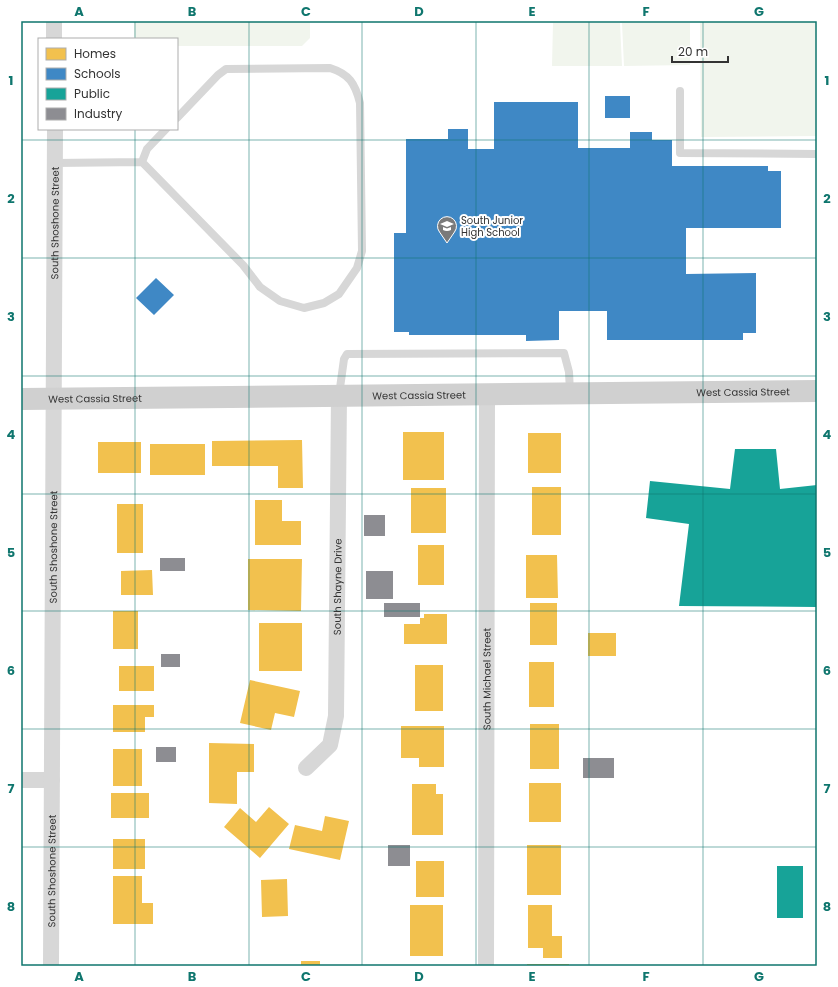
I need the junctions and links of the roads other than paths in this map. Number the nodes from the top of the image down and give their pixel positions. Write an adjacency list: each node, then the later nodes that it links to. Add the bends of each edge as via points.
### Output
1 (54, 21): 2 (street)
2 (54, 38)
3 (680, 91): 7 (lane, via 680,153)
4 (178, 117): 8 (lane, via 226,69 330,68 342,72 351,80 360,103 362,251 357,268 339,294 304,308 280,301 260,287 243,265)
5 (55, 130): 9 (street, South Shoshone Street)
6 (165, 130): 8 (lane, via 147,149)
7 (817, 154)
8 (142, 162): 9 (lane)
9 (55, 163): 15 (street, South Shoshone Street)
10 (817, 391): 12 (street, West Cassia Street)
11 (487, 393): 12 (street, West Cassia Street); 13 (street, West Cassia Street); 20 (street, South Michael Street)
12 (570, 393): 13 (lane, via 569,372 564,353 347,354 344,358)
13 (339, 394): 15 (street, West Cassia Street); 16 (street, South Shayne Drive, via 336,716 330,745)
14 (21, 399): 15 (street, West Cassia Street)
15 (55, 399): 18 (street, South Shoshone Street)
16 (306, 768)
17 (21, 780): 18 (street)
18 (52, 780): 19 (street, South Shoshone Street)
19 (51, 966)
20 (486, 966)

